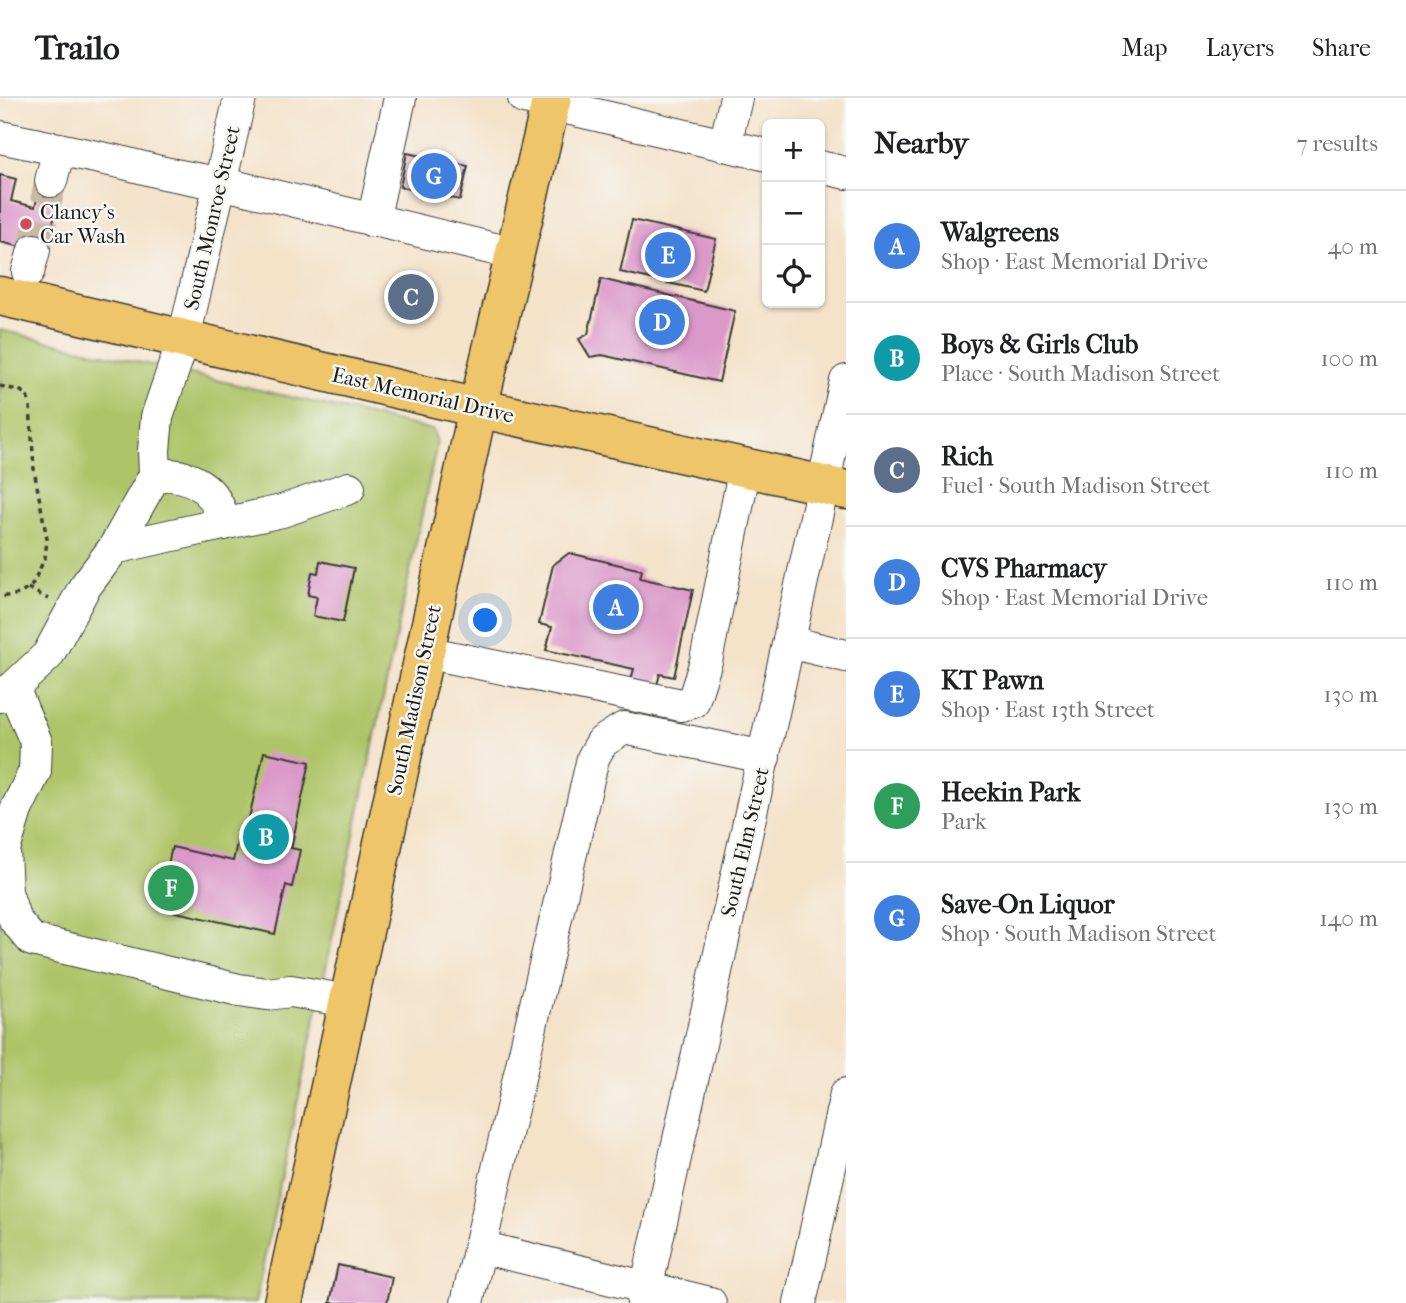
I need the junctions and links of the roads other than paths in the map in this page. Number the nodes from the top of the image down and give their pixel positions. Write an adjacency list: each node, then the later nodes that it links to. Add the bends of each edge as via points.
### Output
1 (240, 98): 12 (street, South Monroe Street)
2 (400, 98): 13 (street)
3 (736, 98): 6 (street)
4 (543, 100): 6 (street); 14 (main road, South Madison Street)
5 (0, 137): 7 (street)
6 (725, 145): 8 (street)
7 (59, 149): 11 (street); 12 (street)
8 (762, 154)
9 (825, 168): 10 (street)
10 (846, 173)
11 (51, 181)
12 (220, 184): 13 (street); 16 (street, South Monroe Street)
13 (373, 221): 14 (street)
14 (515, 254): 18 (main road, South Madison Street)
15 (21, 273): 16 (main road, East Memorial Drive)
16 (184, 338): 18 (main road, East Memorial Drive); 20 (street, South Monroe Street, via 157,417)
17 (846, 381): 21 (street, South Elm Street)
18 (478, 408): 19 (main road, East Memorial Drive); 26 (main road, South Madison Street)
19 (745, 467): 21 (main road, East Memorial Drive); 26 (street, via 694,702 681,705)
20 (155, 475): 23 (street, via 189,477 212,494); 24 (street)
21 (834, 487): 25 (street, South Elm Street)
22 (349, 488): 23 (street, via 282,511)
23 (224, 524): 24 (street)
24 (114, 548): 28 (street, via 84,588 48,654)
25 (789, 642): 27 (street); 29 (street, South Elm Street)
26 (425, 652): 30 (main road, South Madison Street)
27 (846, 656)
28 (7, 692): 30 (street, via 36,742 35,771 4,850 6,892 15,919 32,940 239,989 267,994 291,991)
29 (764, 757): 32 (street, via 624,728 602,741 593,758); 33 (street, South Elm Street)
30 (348, 1001): 34 (main road, South Madison Street)
31 (846, 1094): 37 (street)
32 (480, 1247): 33 (street); 35 (street)
33 (644, 1296): 36 (street)
34 (283, 1303)
35 (467, 1303)
36 (710, 1303)
37 (800, 1303)

